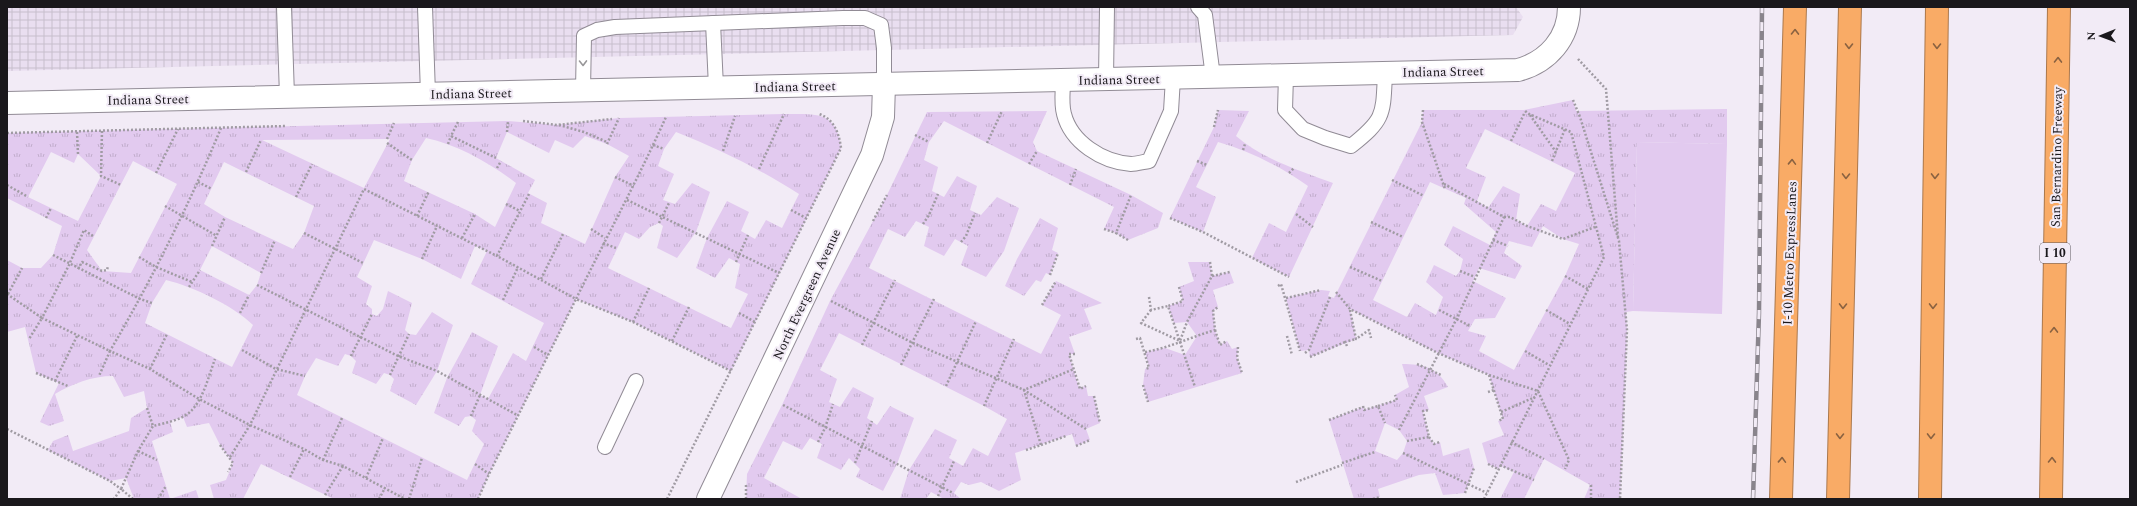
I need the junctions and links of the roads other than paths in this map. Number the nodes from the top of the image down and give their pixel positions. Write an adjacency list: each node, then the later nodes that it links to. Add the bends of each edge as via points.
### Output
1 (284, 7): 21 (lane)
2 (424, 7): 20 (lane)
3 (1107, 7): 15 (lane)
4 (1198, 7): 13 (lane, via 1205,15)
5 (1569, 7): 11 (street, Indiana Street, via 1563,34 1536,64 1518,70)
6 (1795, 7): 26 (highway, I-10 Metro ExpressLanes, one-way to 6)
7 (1850, 7): 27 (highway, one-way to 27)
8 (1937, 7): 28 (highway, one-way to 28)
9 (2059, 7): 29 (highway, San Bernardino Freeway / I 10, one-way to 9)
10 (713, 23): 17 (lane, via 865,18 881,25); 18 (lane); 19 (lane, one-way to 19, via 615,27 596,30 584,36)
11 (1385, 73): 12 (street, Indiana Street); 12 (lane, via 1384,110 1373,129 1351,146 1302,129 1285,110)
12 (1286, 75): 13 (street, Indiana Street)
13 (1213, 76): 14 (street, Indiana Street)
14 (1173, 78): 15 (street, Indiana Street); 16 (lane, via 1171,111 1149,161 1131,164 1089,150 1074,134 1064,113)
15 (1106, 79): 16 (street, Indiana Street)
16 (1062, 80): 17 (street, Indiana Street)
17 (884, 84): 18 (street, Indiana Street); 25 (street, North Evergreen Avenue, via 883,117 872,155)
18 (716, 87): 19 (street, Indiana Street)
19 (583, 90): 20 (street, Indiana Street)
20 (428, 94): 21 (street, Indiana Street)
21 (287, 96): 22 (street, Indiana Street)
22 (7, 102)
23 (636, 381): 24 (lane)
24 (605, 447)
25 (708, 499)
26 (1781, 499)
27 (1838, 499)
28 (1930, 499)
29 (2051, 499)

